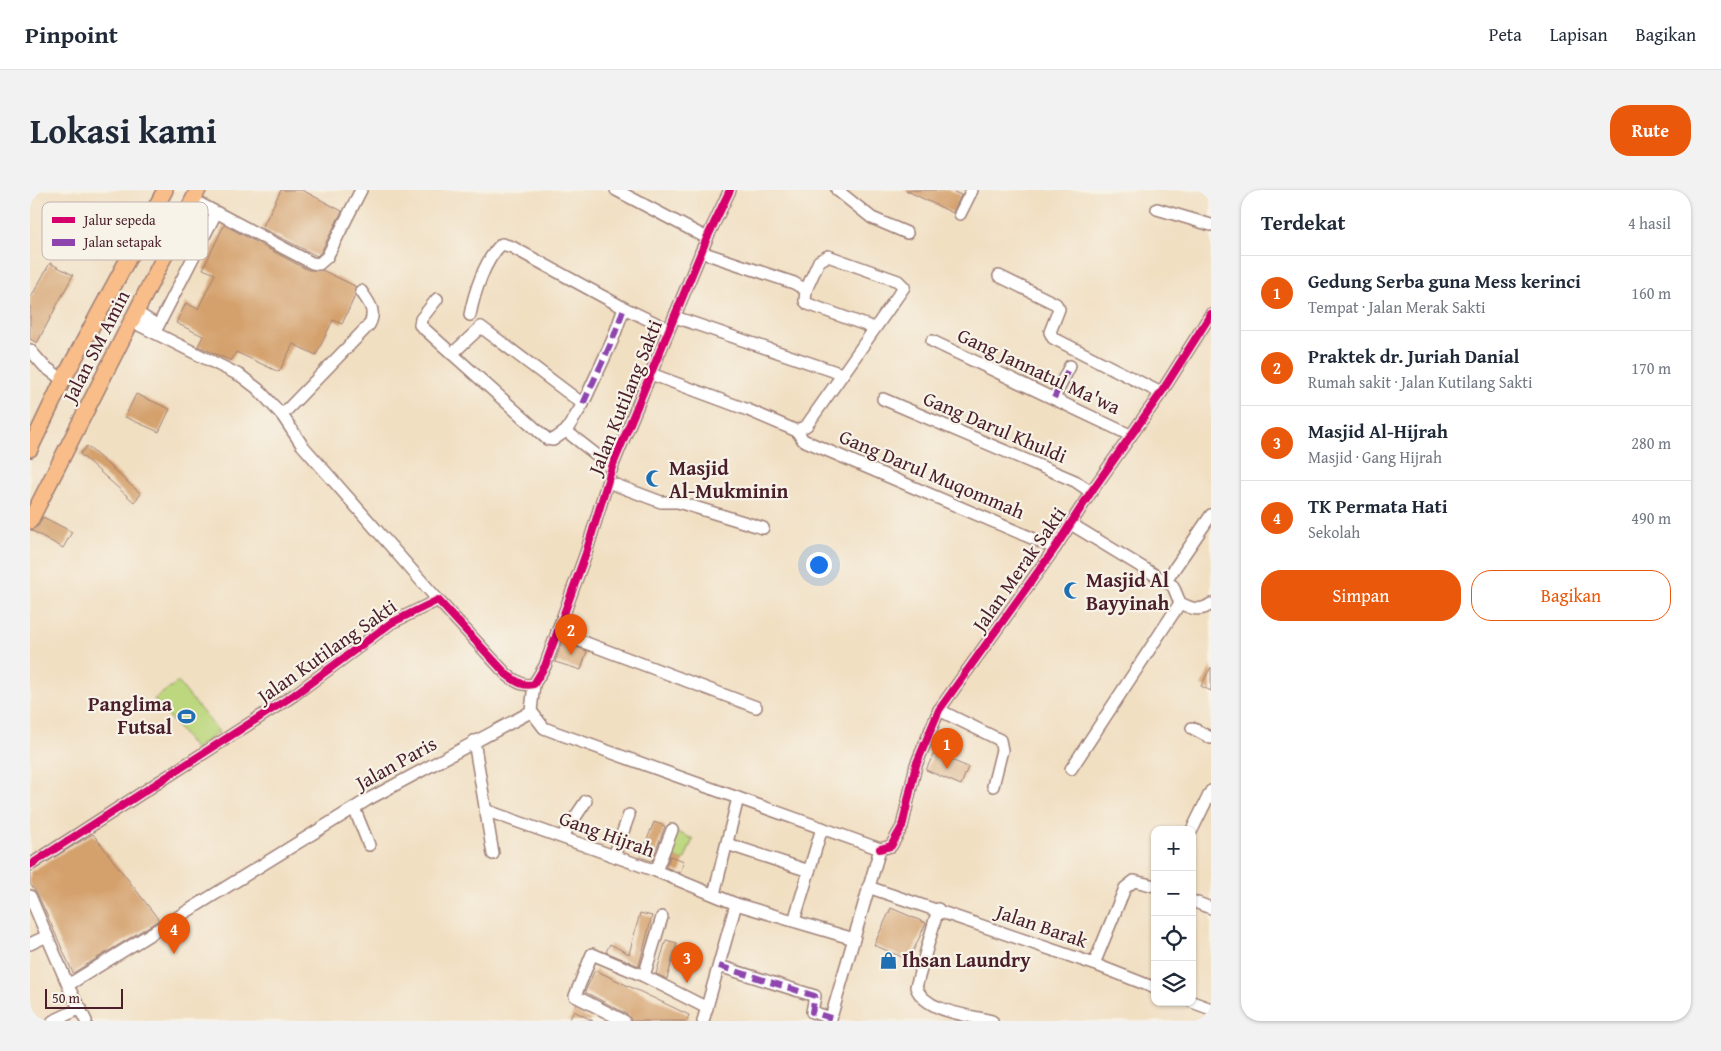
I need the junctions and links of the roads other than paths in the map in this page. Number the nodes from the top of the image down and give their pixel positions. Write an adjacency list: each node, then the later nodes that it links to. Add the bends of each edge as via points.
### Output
1 (165, 190): 7 (main road, Jalan SM Amin)
2 (361, 190): 10 (street, via 327,257 319,264)
3 (616, 190): 15 (street)
4 (730, 190): 15 (street, Jalan Kutilang Sakti)
5 (837, 190): 14 (street, via 872,218)
6 (969, 191): 11 (street)
7 (159, 202)
8 (208, 206): 10 (street)
9 (1157, 208): 12 (street)
10 (216, 213): 13 (street)
11 (960, 214)
12 (1211, 225)
13 (208, 229)
14 (908, 233)
15 (707, 238): 16 (street, Jalan Kutilang Sakti)
16 (702, 252): 21 (street); 27 (street, Jalan Kutilang Sakti)
17 (127, 260): 37 (main road, Jalan SM Amin)
18 (162, 260): 26 (main road, Jalan SM Amin)
19 (192, 260): 26 (street, via 158,326)
20 (998, 276): 38 (street, via 1056,304 1059,309 1050,332 1053,338)
21 (806, 290): 29 (street, via 805,301 808,304); 29 (street, via 819,262 828,256 898,281 903,291)
22 (361, 291): 42 (street, via 372,308 369,325)
23 (437, 299): 33 (street, via 420,325)
24 (624, 308): 25 (street, via 502,244 478,283); 30 (street); 41 (street)
25 (470, 315)
26 (134, 316): 42 (street, via 241,376 258,389); 51 (main road, Jalan SM Amin)
27 (675, 317): 30 (street, Jalan Kutilang Sakti); 36 (street)
28 (1210, 318): 38 (street, Jalan Merak Sakti)
29 (874, 328): 36 (street)
30 (668, 329): 35 (street, Jalan Kutilang Sakti)
31 (932, 341): 39 (street, Gang Jannatul Ma'wa)
32 (30, 350): 37 (street)
33 (452, 354): 41 (street, via 481,327); 43 (street, via 547,439 552,440)
34 (1070, 366): 39 (street)
35 (651, 374): 44 (street, Gang Darul Muqommah); 47 (street, Jalan Kutilang Sakti)
36 (842, 374): 44 (street, via 808,425)
37 (63, 380): 46 (main road, Jalan SM Amin)
38 (1161, 393): 45 (street, Jalan Merak Sakti)
39 (1054, 398): 45 (street, Gang Jannatul Ma'wa)
40 (883, 399): 49 (street, Gang Darul Khuldi, via 1075,481)
41 (583, 404): 43 (street)
42 (282, 416): 56 (street, via 302,445)
43 (566, 431): 47 (street)
44 (797, 431): 54 (street, Gang Darul Muqommah, via 804,440)
45 (1130, 435): 49 (street, Jalan Merak Sakti)
46 (30, 449)
47 (612, 468): 48 (street, Jalan Kutilang Sakti)
48 (608, 482): 53 (street, via 661,502 678,502); 59 (street, Jalan Kutilang Sakti)
49 (1091, 492): 52 (street, Jalan Merak Sakti)
50 (1211, 515): 55 (street)
51 (30, 521)
52 (1071, 524): 54 (street, Jalan Merak Sakti); 55 (street)
53 (763, 528)
54 (1055, 548): 62 (street, Jalan Merak Sakti)
55 (1166, 581): 57 (street, via 1173,586)
56 (438, 600): 60 (street, via 507,675 527,686); 84 (street, Jalan Kutilang Sakti, via 391,623 294,695)
57 (1180, 603): 58 (street, via 1202,610); 67 (street)
58 (1211, 604)
59 (557, 632): 60 (street, Jalan Kutilang Sakti, via 545,666); 61 (street)
60 (534, 684): 63 (street)
61 (756, 707)
62 (939, 710): 68 (street, via 1000,740 1002,750); 81 (street, Jalan Merak Sakti, via 916,765 900,832 891,846)
63 (531, 711): 66 (street, Jalan Paris); 70 (street, via 544,728)
64 (1192, 728): 65 (street)
65 (1211, 738)
66 (474, 741): 72 (street, Jalan Paris); 73 (street)
67 (1071, 769)
68 (993, 786)
69 (1211, 791): 75 (street)
70 (738, 798): 76 (street); 79 (street)
71 (586, 801): 78 (street)
72 (354, 808): 80 (street); 103 (street, Jalan Paris)
73 (485, 810): 78 (street, Gang Hijrah); 82 (street)
74 (629, 815): 83 (street)
75 (1194, 826)
76 (822, 828): 81 (street); 85 (street)
77 (672, 830): 86 (street)
78 (562, 837): 83 (street, Gang Hijrah)
79 (727, 844): 85 (street); 89 (street)
80 (369, 845)
81 (880, 848): 88 (street)
82 (493, 854)
83 (614, 856): 86 (street, Gang Hijrah)
84 (30, 865)
85 (809, 871): 96 (street)
86 (656, 872): 89 (street, Gang Hijrah)
87 (1151, 885): 100 (street, Jalan Barak, via 1134,881 1124,888)
88 (868, 887): 94 (street, Jalan Barak); 98 (street)
89 (714, 894): 92 (street, Gang Hijrah)
90 (30, 896): 97 (street)
91 (1196, 902): 93 (street)
92 (736, 904): 96 (street, Gang Hijrah); 101 (street)
93 (1211, 908)
94 (938, 909): 100 (street, Jalan Barak); 114 (street, via 916,987 918,994 927,1002 951,1011)
95 (662, 917): 102 (street)
96 (794, 921): 98 (street, Gang Hijrah)
97 (48, 936): 99 (street); 103 (street)
98 (854, 939): 109 (street)
99 (30, 944)
100 (1094, 964): 104 (street)
101 (719, 966): 107 (street); 109 (street, via 815,996 812,1012)
102 (644, 976): 107 (street); 112 (street, via 592,954 576,998)
103 (68, 985): 106 (street)
104 (1151, 986)
105 (1196, 1003): 108 (street)
106 (81, 1008): 110 (street); 111 (street)
107 (707, 1008): 113 (street)
108 (1211, 1009)
109 (831, 1019)
110 (54, 1021)
111 (86, 1021)
112 (624, 1021)
113 (703, 1021)
114 (992, 1021)

